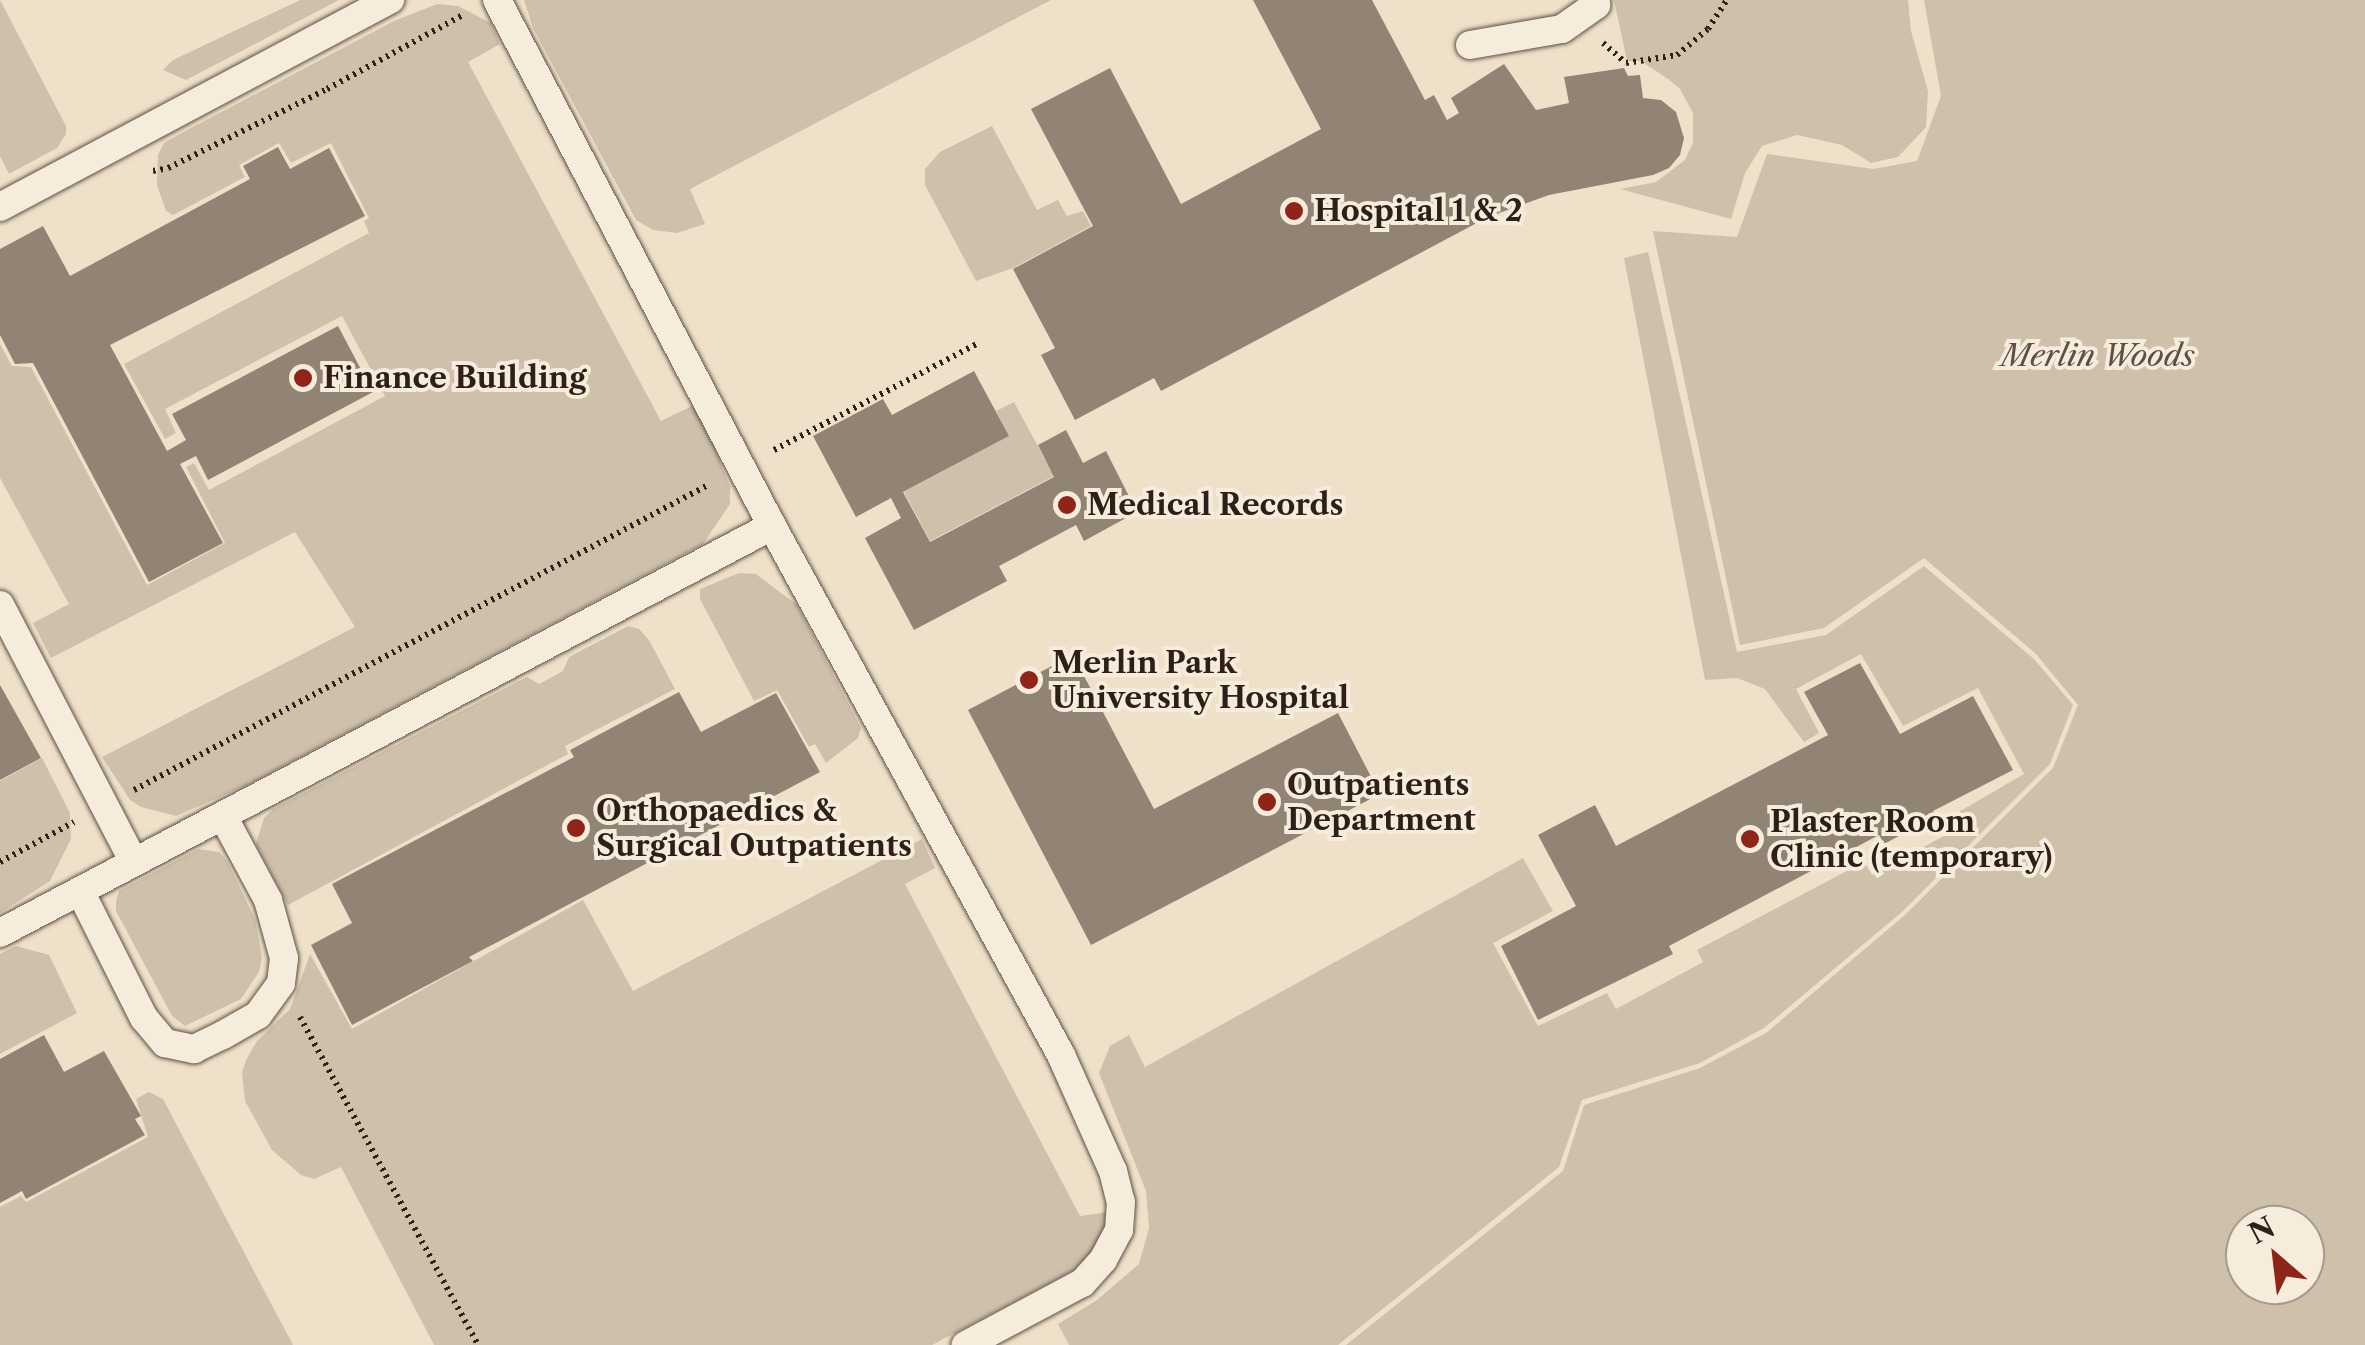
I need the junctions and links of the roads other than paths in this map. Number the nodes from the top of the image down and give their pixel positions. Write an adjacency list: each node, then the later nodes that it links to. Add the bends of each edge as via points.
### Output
1 (390, 0): 5 (lane)
2 (498, 0): 6 (lane)
3 (1586, 9): 4 (lane, via 1562,29)
4 (1470, 45)
5 (0, 207)
6 (772, 526): 8 (lane); 12 (lane, via 1060,1055 1121,1202 1119,1230 1082,1283)
7 (0, 605): 9 (lane)
8 (223, 816): 9 (lane); 10 (lane, via 268,900 284,958 281,983 258,1016 224,1034 194,1048 165,1042 144,1018)
9 (134, 862): 10 (lane)
10 (80, 890): 11 (lane)
11 (0, 933)
12 (966, 1345)

